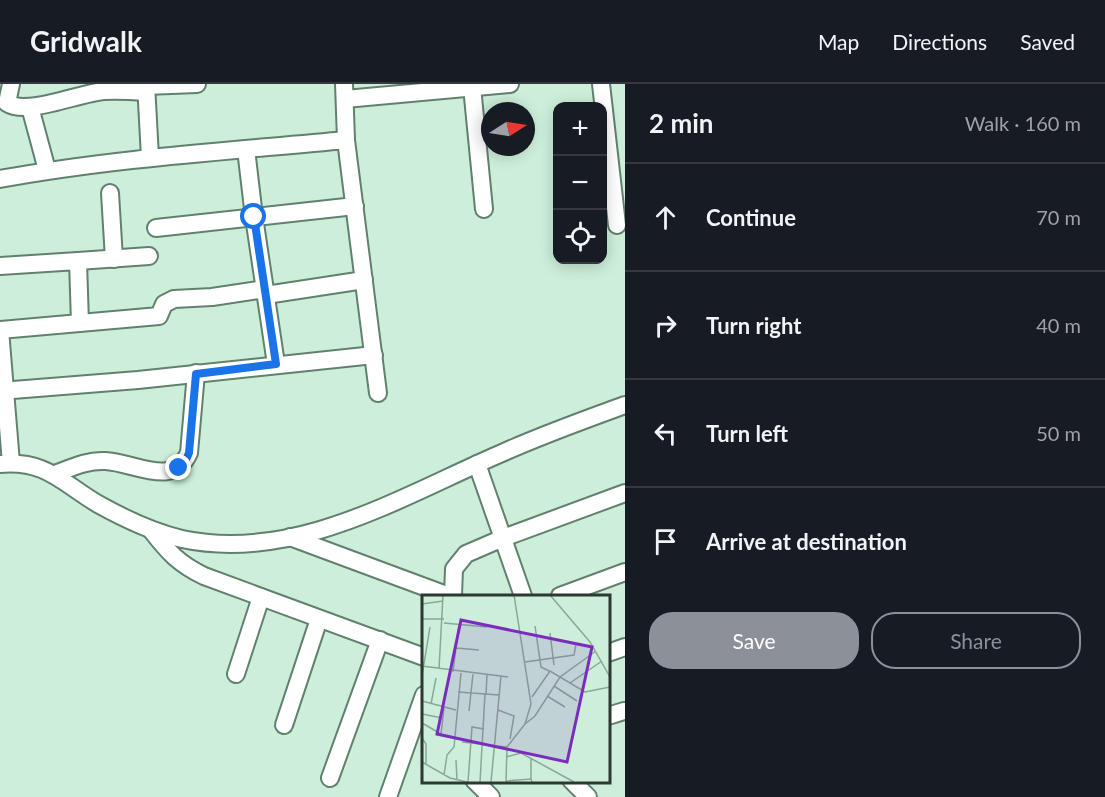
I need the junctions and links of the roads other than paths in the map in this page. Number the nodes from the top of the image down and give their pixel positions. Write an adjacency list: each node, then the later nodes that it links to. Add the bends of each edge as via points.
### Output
1 (11, 84): 9 (street, via 7,103)
2 (197, 84): 5 (street)
3 (510, 84): 6 (street)
4 (601, 84): 19 (street)
5 (146, 87): 7 (street); 12 (street)
6 (472, 87): 8 (street); 17 (street)
7 (88, 89): 9 (street)
8 (344, 92): 10 (street)
9 (30, 107): 13 (street)
10 (346, 140): 11 (street); 16 (street)
11 (246, 149): 12 (street); 18 (street)
12 (150, 157): 13 (street)
13 (47, 170): 14 (street)
14 (0, 179)
15 (110, 193): 22 (street)
16 (355, 206): 18 (street); 25 (street)
17 (484, 209)
18 (254, 217): 20 (street); 26 (street)
19 (618, 225)
20 (156, 228)
21 (149, 256): 22 (street)
22 (114, 259): 23 (street)
23 (78, 261): 24 (street); 27 (street)
24 (0, 266)
25 (364, 280): 26 (street); 29 (street)
26 (265, 292): 27 (street, via 174,299 164,304 159,316); 30 (street)
27 (80, 323): 28 (street)
28 (0, 330): 32 (street)
29 (374, 355): 30 (street); 33 (street)
30 (276, 364): 31 (street)
31 (196, 374): 32 (street); 37 (street, via 189,453 179,468 164,472 94,461)
32 (2, 391): 35 (street)
33 (378, 393)
34 (625, 405): 36 (street)
35 (6, 463): 37 (street, via 34,466)
36 (477, 464): 40 (street, via 365,514); 41 (street)
37 (55, 474): 39 (street, via 96,503)
38 (625, 493): 41 (street)
39 (151, 530): 40 (street, via 209,544 261,543); 47 (street, via 166,550 189,569)
40 (290, 537): 43 (street)
41 (503, 538): 44 (street, via 461,559 453,574); 45 (street)
42 (625, 572): 46 (street)
43 (448, 595)
44 (451, 595)
45 (523, 595)
46 (563, 595)
47 (261, 597): 48 (street); 53 (street)
48 (319, 619): 49 (street); 55 (street)
49 (380, 640): 52 (street); 57 (street)
50 (625, 647): 51 (street)
51 (610, 653)
52 (422, 656)
53 (236, 674)
54 (422, 706): 56 (street)
55 (284, 725)
56 (418, 728): 60 (street)
57 (330, 778)
58 (476, 782): 61 (street)
59 (573, 782): 62 (street)
60 (388, 797)
61 (491, 797)
62 (588, 797)

